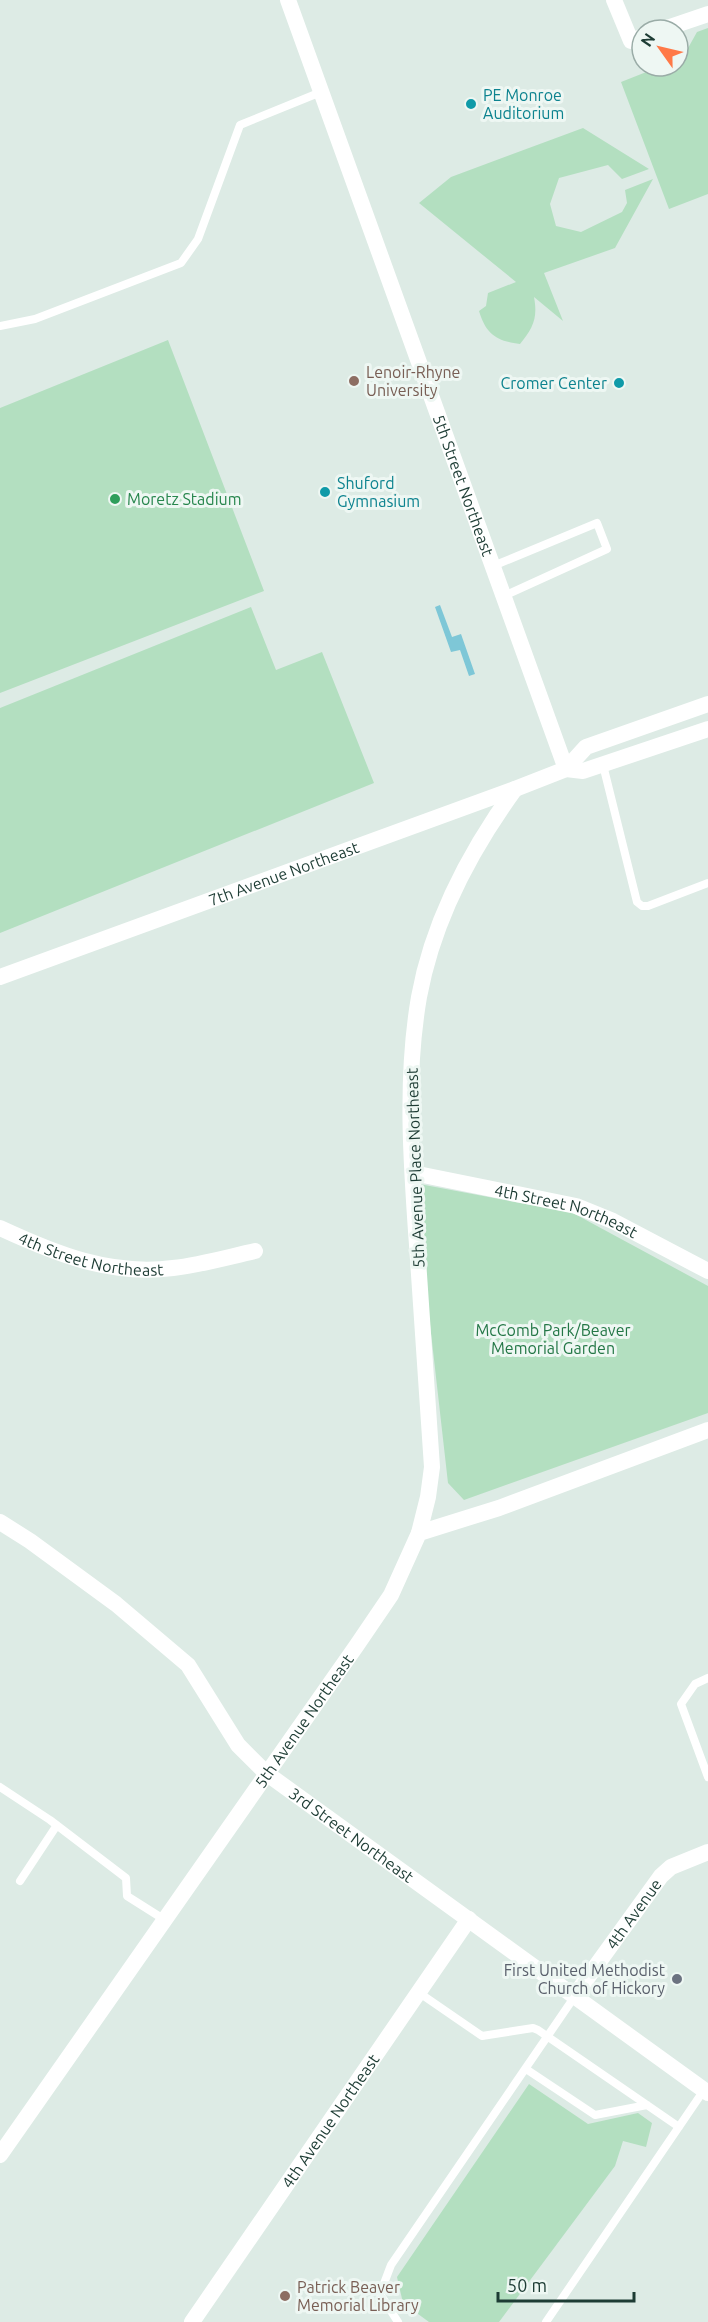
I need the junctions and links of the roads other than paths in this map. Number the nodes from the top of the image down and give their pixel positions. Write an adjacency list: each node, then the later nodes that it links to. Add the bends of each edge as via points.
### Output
1 (288, 0): 6 (street, 5th Street Northeast)
2 (614, 0): 5 (street)
3 (708, 14): 4 (street)
4 (690, 20)
5 (630, 28)
6 (321, 92): 7 (lane, via 240,125 198,239 181,263 35,319); 8 (street, 5th Street Northeast)
7 (0, 326)
8 (493, 566): 9 (street, 5th Street Northeast); 9 (lane, via 597,523 607,549)
9 (504, 596): 13 (street, 5th Street Northeast)
10 (708, 704): 13 (street, 7th Avenue Northeast, via 586,747)
11 (708, 729): 12 (street, 7th Avenue Northeast)
12 (603, 765): 13 (street, 7th Avenue Northeast, via 583,771); 15 (lane, via 637,902 648,906)
13 (566, 769): 14 (street, 7th Avenue Northeast)
14 (515, 789): 16 (street, 7th Avenue Northeast); 17 (street, 5th Avenue Place Northeast, via 489,824 462,872 428,961 412,1050)
15 (708, 883)
16 (0, 977)
17 (413, 1173): 20 (street, 4th Street Northeast, via 576,1206); 23 (street, 5th Avenue Place Northeast, via 432,1467)
18 (0, 1228): 19 (street, 4th Street Northeast, via 59,1255 115,1268 173,1268)
19 (255, 1251)
20 (708, 1271)
21 (708, 1430): 23 (street, via 499,1508)
22 (0, 1522): 25 (street, 3rd Street Northeast, via 116,1604 189,1665 238,1745)
23 (419, 1533): 25 (street, 5th Avenue Northeast, via 391,1595)
24 (708, 1678): 26 (lane, via 696,1684 681,1704)
25 (266, 1773): 31 (street, 3rd Street Northeast); 32 (street, 5th Avenue Northeast)
26 (708, 1777)
27 (0, 1787): 28 (lane)
28 (57, 1825): 30 (lane); 32 (lane, via 126,1878 127,1896)
29 (708, 1852): 34 (street, 4th Avenue, via 671,1867 661,1876)
30 (20, 1881)
31 (470, 1919): 33 (street, 4th Avenue Northeast); 34 (street, 3rd Street Northeast)
32 (165, 1920): 40 (street, 5th Avenue Northeast)
33 (418, 1992): 35 (lane, via 482,2036 533,2028); 41 (street, 4th Avenue Northeast)
34 (575, 1995): 35 (lane); 37 (street, 3rd Street Northeast)
35 (548, 2036): 36 (lane); 38 (lane)
36 (526, 2068): 38 (lane, via 595,2115); 42 (lane, via 391,2265 380,2294)
37 (706, 2092): 39 (lane)
38 (647, 2105): 39 (lane)
39 (679, 2127): 43 (lane)
40 (0, 2155)
41 (192, 2322)
42 (398, 2322)
43 (546, 2322)

